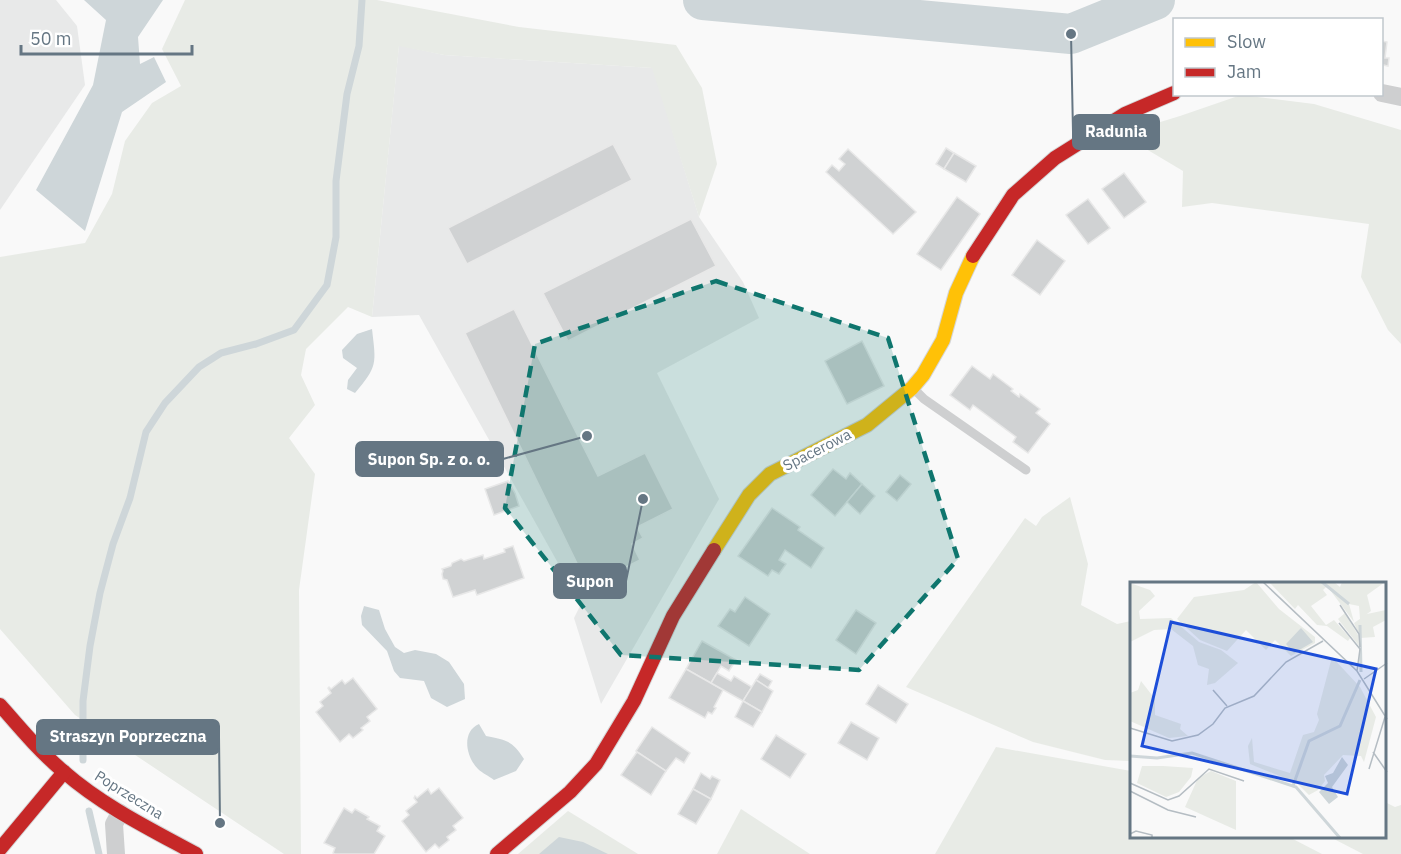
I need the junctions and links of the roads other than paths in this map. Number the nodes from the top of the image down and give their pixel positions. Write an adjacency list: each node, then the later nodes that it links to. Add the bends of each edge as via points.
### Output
1 (1173, 93): 4 (street, Spacerowa, via 1125,114 1054,158 1013,195 975,250 956,293 943,340)
2 (1383, 93): 3 (street)
3 (1401, 97)
4 (912, 388): 5 (lane); 12 (street, Spacerowa, via 867,425 770,474 749,495 673,616 634,701 596,764 570,792)
5 (1026, 470)
6 (0, 705): 7 (street, Poprzeczna)
7 (64, 772): 8 (street, Poprzeczna); 9 (street)
8 (120, 813): 10 (street, via 114,824); 11 (street, Poprzeczna)
9 (0, 849)
10 (116, 854)
11 (196, 854)
12 (497, 854)

